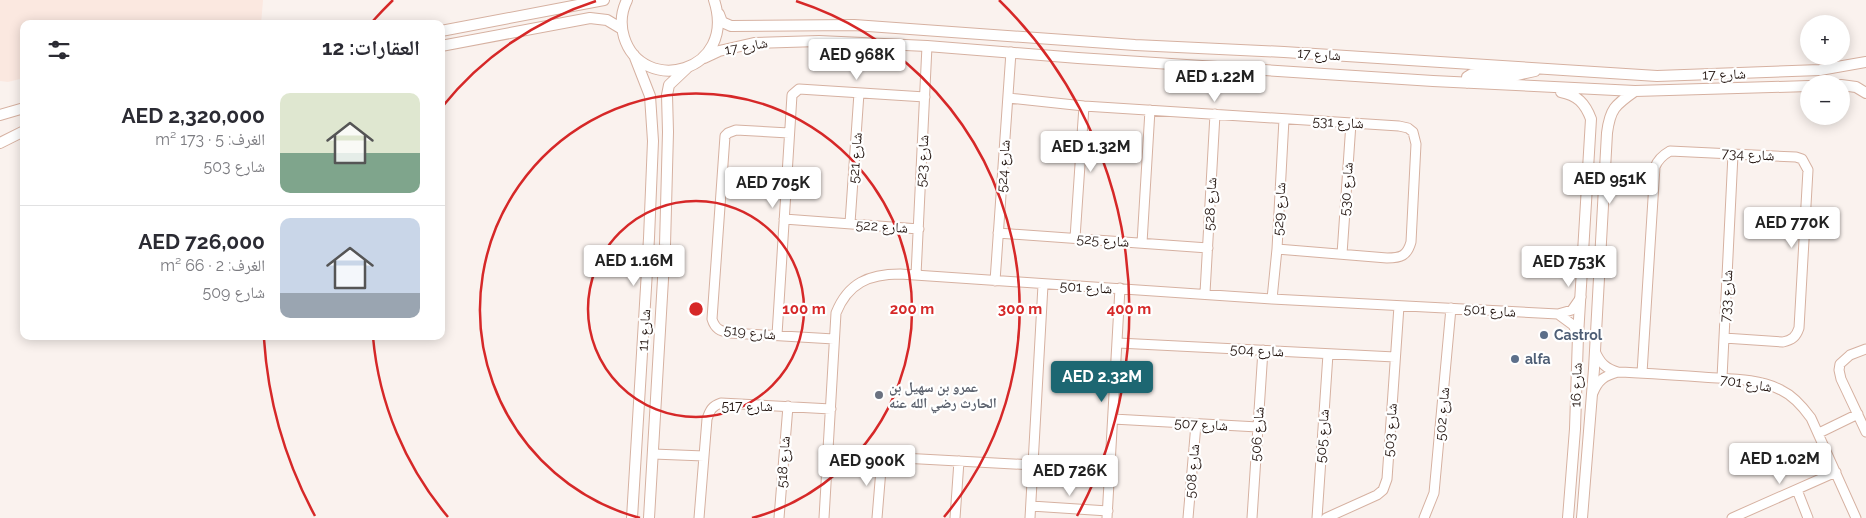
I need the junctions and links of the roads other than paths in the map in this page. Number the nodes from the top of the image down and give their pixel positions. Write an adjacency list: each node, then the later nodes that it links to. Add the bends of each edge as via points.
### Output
1 (604, 0): 6 (street)
2 (626, 0): 5 (street, via 621,17)
3 (714, 0): 4 (street)
4 (719, 14): 8 (street, شارع 17, via 722,22 732,26 854,25); 12 (street, via 719,30 714,45)
5 (622, 29): 7 (street, via 607,20 590,18); 11 (street, شارع 11)
6 (445, 30)
7 (445, 45)
8 (1135, 45): 13 (street, via 1132,53 1123,56 1084,55); 16 (street, شارع 17)
9 (927, 46): 10 (street, شارع 17); 12 (street, شارع 17, via 782,41 733,47); 24 (street, شارع 523)
10 (1011, 52): 13 (street, شارع 17); 25 (street, شارع 524)
11 (634, 55): 15 (street, via 659,70); 90 (street, شارع 11, via 650,96 653,141 650,238 632,505)
12 (704, 58): 15 (street, شارع 17)
13 (1078, 58): 17 (street, شارع 17)
14 (1866, 62): 16 (street, شارع 17, via 1820,70 1658,76)
15 (687, 68): 80 (street, شارع 11, via 669,85 667,95 665,245)
16 (1545, 69): 17 (street, via 1517,76 1472,74 1467,77)
17 (1467, 82): 18 (street, شارع 17)
18 (1528, 86): 21 (street, شارع 17); 37 (street, شارع 16, via 1571,94 1587,108 1591,118)
19 (1800, 86): 21 (street, شارع 17)
20 (1850, 86): 23 (street)
21 (1634, 92): 47 (street, شارع 16, via 1616,105 1609,117)
22 (859, 93): 24 (street); 33 (street, via 795,91); 39 (street, شارع 521)
23 (1866, 93)
24 (925, 97): 40 (street, شارع 523)
25 (1008, 98): 26 (street, شارع 531); 41 (street, شارع 524)
26 (1084, 106): 28 (street, شارع 531); 42 (street)
27 (20, 109): 30 (street)
28 (1150, 110): 29 (street, شارع 531); 43 (street)
29 (1215, 114): 31 (street, شارع 531); 44 (street, شارع 528)
30 (0, 115)
31 (1284, 119): 32 (street, شارع 531); 45 (street, شارع 529)
32 (1351, 124): 46 (street, شارع 530); 46 (street, شارع 531, via 1399,126 1413,132 1416,144 1411,242 1409,250 1398,258)
33 (789, 132): 38 (street); 58 (street, شارع 519, via 736,130 725,136 712,320 720,331)
34 (20, 133): 35 (street)
35 (0, 143)
36 (1733, 154): 60 (street, شارع 733); 60 (street, شارع 734, via 1796,157 1802,159 1808,170 1796,336 1783,342); 69 (street, شارع 734, via 1670,151 1662,155 1655,167)
37 (1588, 174): 47 (street, via 1595,174 1599,183 1594,240); 53 (street, شارع 16)
38 (784, 219): 39 (street, شارع 522); 58 (street)
39 (850, 223): 40 (street, شارع 522)
40 (919, 228): 48 (street, شارع 523)
41 (998, 233): 42 (street, شارع 525); 49 (street, شارع 524)
42 (1075, 238): 43 (street, شارع 525)
43 (1142, 243): 44 (street, شارع 525)
44 (1208, 248): 52 (street, شارع 528)
45 (1277, 249): 46 (street, شارع 531); 54 (street, شارع 529)
46 (1342, 254)
47 (1599, 264): 65 (street, شارع 16)
48 (916, 275): 49 (street, شارع 501); 61 (street, شارع 501, via 884,274 860,282 841,301 836,314)
49 (995, 281): 50 (street, شارع 501)
50 (1043, 285): 51 (street, شارع 501); 85 (street)
51 (1120, 288): 52 (street, شارع 501); 62 (street)
52 (1205, 294): 54 (street, شارع 501)
53 (1581, 297): 57 (street, via 1572,310); 59 (street, شارع 16)
54 (1272, 299): 55 (street, شارع 501)
55 (1399, 306): 56 (street, شارع 501); 67 (street, شارع 503)
56 (1451, 308): 57 (street, شارع 501); 102 (street, شارع 502, via 1434,493)
57 (1558, 314): 59 (street, via 1573,325)
58 (777, 335): 61 (street, شارع 519)
59 (1578, 336): 103 (street, شارع 16)
60 (1724, 338): 70 (street, شارع 733)
61 (834, 339): 73 (street, شارع 501)
62 (1118, 343): 64 (street, شارع 504); 75 (street)
63 (1866, 349): 74 (street, via 1850,356 1840,364 1839,370)
64 (1263, 350): 66 (street, شارع 504); 77 (street, شارع 506)
65 (1595, 352): 68 (street, شارع 701, via 1604,367); 71 (street, شارع 16)
66 (1328, 354): 67 (street, شارع 504); 100 (street, شارع 505)
67 (1395, 357): 101 (street, شارع 503, via 1387,479 1383,490)
68 (1618, 372): 69 (street, شارع 701); 71 (street, via 1599,381)
69 (1642, 373): 70 (street, شارع 701)
70 (1722, 378): 79 (street, شارع 701, via 1768,385 1787,393 1812,418)
71 (1592, 398): 104 (street, شارع 16)
72 (788, 406): 73 (street, شارع 517); 82 (street, شارع 517, via 721,403 714,406 707,419); 93 (street, شارع 518)
73 (831, 408): 81 (street, شارع 501)
74 (1858, 414): 78 (street); 79 (street)
75 (1113, 419): 76 (street, شارع 507); 89 (street)
76 (1196, 424): 77 (street, شارع 507); 98 (street, شارع 508)
77 (1258, 428): 99 (street, شارع 506)
78 (1866, 430)
79 (1819, 433): 86 (street, شارع 701)
80 (653, 454): 82 (street); 91 (street, شارع 11)
81 (828, 454): 83 (street); 94 (street, شارع 501)
82 (704, 456): 92 (street, شارع 517)
83 (882, 457): 84 (street); 95 (street)
84 (959, 461): 85 (street); 96 (street)
85 (1034, 465): 88 (street)
86 (1836, 472): 87 (street); 107 (street, شارع 701)
87 (1797, 490): 105 (street); 106 (street)
88 (1031, 506): 89 (street); 97 (street)
89 (1107, 514)
90 (634, 518)
91 (649, 518)
92 (699, 518)
93 (779, 518)
94 (824, 518)
95 (877, 518)
96 (955, 518)
97 (1030, 518)
98 (1188, 518)
99 (1252, 518)
100 (1317, 518)
101 (1326, 518)
102 (1424, 518)
103 (1568, 518)
104 (1582, 518)
105 (1733, 518)
106 (1808, 518)
107 (1856, 518)

